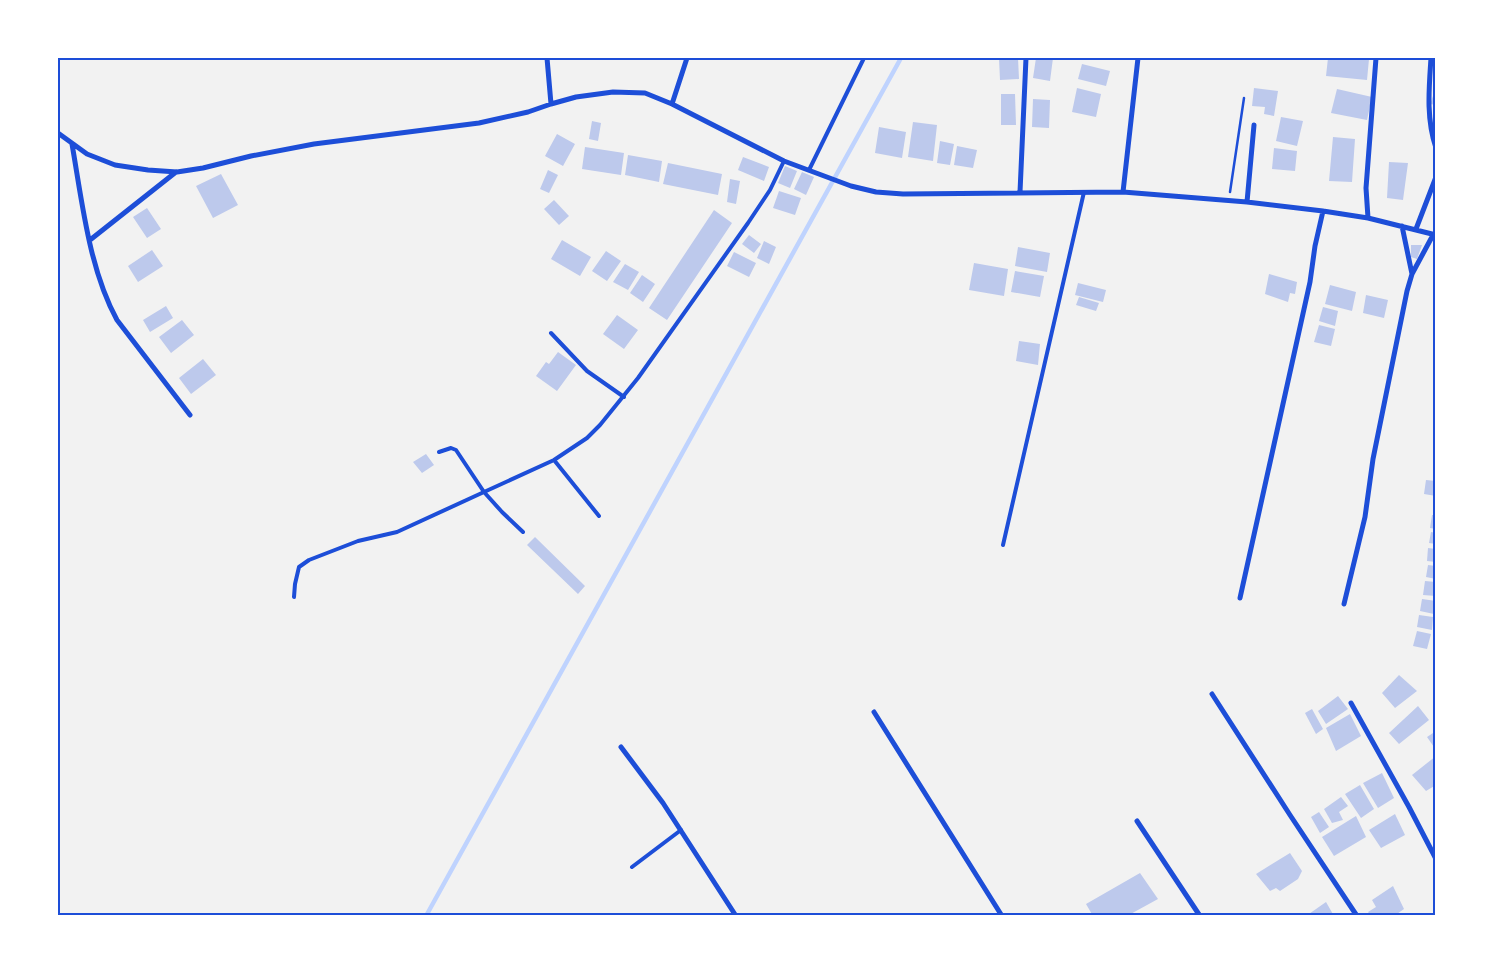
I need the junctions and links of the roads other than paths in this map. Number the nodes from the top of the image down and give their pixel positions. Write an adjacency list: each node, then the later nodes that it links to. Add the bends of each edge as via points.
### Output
1 (547, 58): 8 (street)
2 (687, 58): 9 (street)
3 (864, 58): 15 (lane)
4 (1026, 58): 18 (street)
5 (1138, 58): 20 (street)
6 (1376, 58): 23 (street, via 1366,188)
7 (1431, 58): 13 (street, via 1428,103)
8 (551, 104): 9 (street, via 613,92 645,93); 16 (street, via 478,123 314,144)
9 (672, 104): 14 (street)
10 (1254, 125): 21 (street)
11 (58, 134): 12 (street)
12 (72, 143): 16 (street, via 86,154 115,165); 27 (street)
13 (1436, 148)
14 (784, 161): 15 (street); 30 (lane, via 770,190)
15 (812, 171): 18 (street, via 876,192)
16 (176, 172): 27 (street)
17 (1436, 178): 25 (street)
18 (1020, 192): 19 (street)
19 (1084, 192): 20 (street); 37 (lane)
20 (1123, 192): 21 (street)
21 (1247, 202): 22 (street)
22 (1323, 211): 23 (street); 39 (street)
23 (1368, 218): 24 (street)
24 (1402, 226): 25 (street); 28 (street)
25 (1416, 230): 26 (street)
26 (1434, 235): 28 (street)
27 (90, 240): 31 (street, via 108,305 116,320)
28 (1412, 274): 40 (street, via 1373,458 1366,517)
29 (551, 333): 30 (lane, via 587,371)
30 (624, 397): 33 (lane, via 587,438)
31 (190, 415)
32 (439, 452): 34 (lane, via 451,448 456,450)
33 (554, 460): 34 (lane); 35 (lane)
34 (484, 492): 36 (lane); 38 (lane, via 397,532 309,560 299,567)
35 (599, 516)
36 (523, 532)
37 (1003, 545)
38 (294, 597)
39 (1240, 598)
40 (1344, 604)
41 (1212, 694): 52 (street)
42 (1352, 703): 47 (street)
43 (874, 712): 50 (street)
44 (621, 747): 46 (street)
45 (1137, 821): 51 (street)
46 (680, 830): 48 (lane); 49 (street)
47 (1436, 859)
48 (632, 867)
49 (736, 916)
50 (1002, 916)
51 (1200, 916)
52 (1357, 916)

